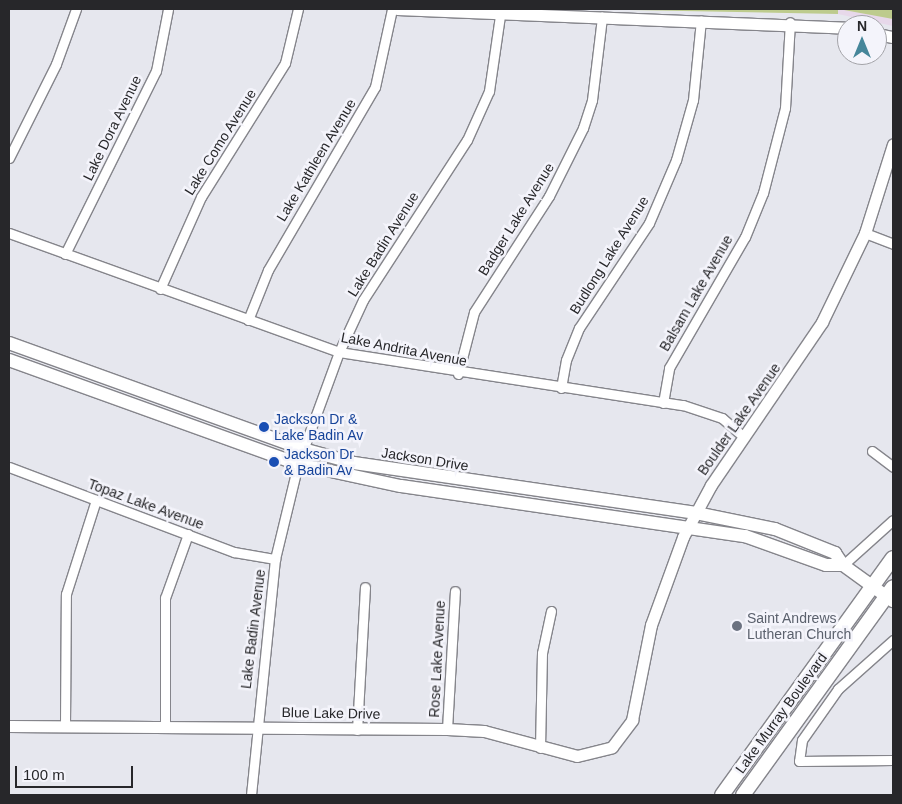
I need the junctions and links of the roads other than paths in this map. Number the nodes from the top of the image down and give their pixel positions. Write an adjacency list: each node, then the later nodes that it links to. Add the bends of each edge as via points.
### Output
1 (76, 9): 12 (street, via 56,64)
2 (168, 9): 16 (street, Lake Dora Avenue, via 156,71)
3 (298, 9): 17 (street, Lake Como Avenue, via 285,64 201,197)
4 (392, 9): 18 (street, Lake Kathleen Avenue, via 375,87 268,270)
5 (397, 9): 6 (street)
6 (501, 11): 7 (street); 20 (street, Lake Badin Avenue, via 489,91 467,140 387,258)
7 (602, 17): 8 (street); 22 (street, Badger Lake Avenue, via 594,91 583,128 549,196 474,312)
8 (701, 20): 9 (street); 23 (street, Budlong Lake Avenue, via 693,100 676,160 650,223 579,328 566,360)
9 (790, 22): 10 (street); 24 (street, Balsam Lake Avenue, via 785,108 763,192 745,237 672,361)
10 (837, 27)
11 (893, 144): 14 (street, Boulder Lake Avenue)
12 (9, 158)
13 (9, 233): 16 (street, Lake Andrita Avenue)
14 (865, 233): 15 (street); 25 (street, Boulder Lake Avenue, via 806,348)
15 (893, 244)
16 (65, 254): 17 (street, Lake Andrita Avenue)
17 (160, 289): 18 (street, Lake Andrita Avenue)
18 (248, 320): 20 (street, Lake Andrita Avenue)
19 (9, 343): 26 (main road, Jackson Drive)
20 (339, 352): 22 (street, Lake Andrita Avenue); 26 (street, Lake Badin Avenue)
21 (9, 360): 28 (main road, Jackson Drive)
22 (458, 374): 23 (street, Lake Andrita Avenue)
23 (561, 388): 24 (street, Lake Andrita Avenue)
24 (663, 403): 25 (street, Lake Andrita Avenue, via 714,414)
25 (743, 436): 32 (street, Boulder Lake Avenue)
26 (303, 450): 28 (street, Lake Badin Avenue); 32 (main road, Jackson Drive, via 381,468)
27 (872, 451): 30 (street)
28 (298, 464): 34 (main road, Jackson Drive, via 401,486); 37 (street, Lake Badin Avenue)
29 (9, 467): 31 (street, Topaz Lake Avenue)
30 (893, 467)
31 (96, 500): 35 (street, Topaz Lake Avenue); 46 (street, via 66,594)
32 (696, 513): 34 (street, Boulder Lake Avenue); 38 (main road, Jackson Drive, via 747,521 801,538 835,554)
33 (893, 520): 38 (street)
34 (689, 527): 38 (main road, Jackson Drive, via 770,542 826,565); 45 (street, Boulder Lake Avenue, via 651,625)
35 (188, 534): 37 (street, Topaz Lake Avenue, via 234,552); 48 (street, via 165,598)
36 (893, 558): 40 (main road, Lake Murray Boulevard)
37 (275, 559): 49 (street, Lake Badin Avenue)
38 (843, 565): 40 (main road, Jackson Drive)
39 (365, 587): 51 (street)
40 (873, 587): 42 (main road, Jackson Drive); 55 (main road, Lake Murray Boulevard)
41 (455, 591): 50 (street, Rose Lake Avenue)
42 (891, 595): 56 (main road, Lake Murray Boulevard)
43 (551, 611): 52 (street, via 542,653)
44 (893, 640): 53 (street, via 838,689 802,740 799,761)
45 (632, 720): 52 (street, Blue Lake Drive, via 618,743 599,754 577,756)
46 (65, 725): 47 (street, Blue Lake Drive); 48 (street, Blue Lake Drive)
47 (9, 726)
48 (165, 726): 49 (street, Blue Lake Drive)
49 (256, 727): 51 (street, Blue Lake Drive); 54 (street, Lake Badin Avenue)
50 (447, 729): 51 (street, Blue Lake Drive); 52 (street, Blue Lake Drive, via 484,731)
51 (357, 730)
52 (540, 748)
53 (893, 760)
54 (251, 795)
55 (722, 795)
56 (742, 795)

